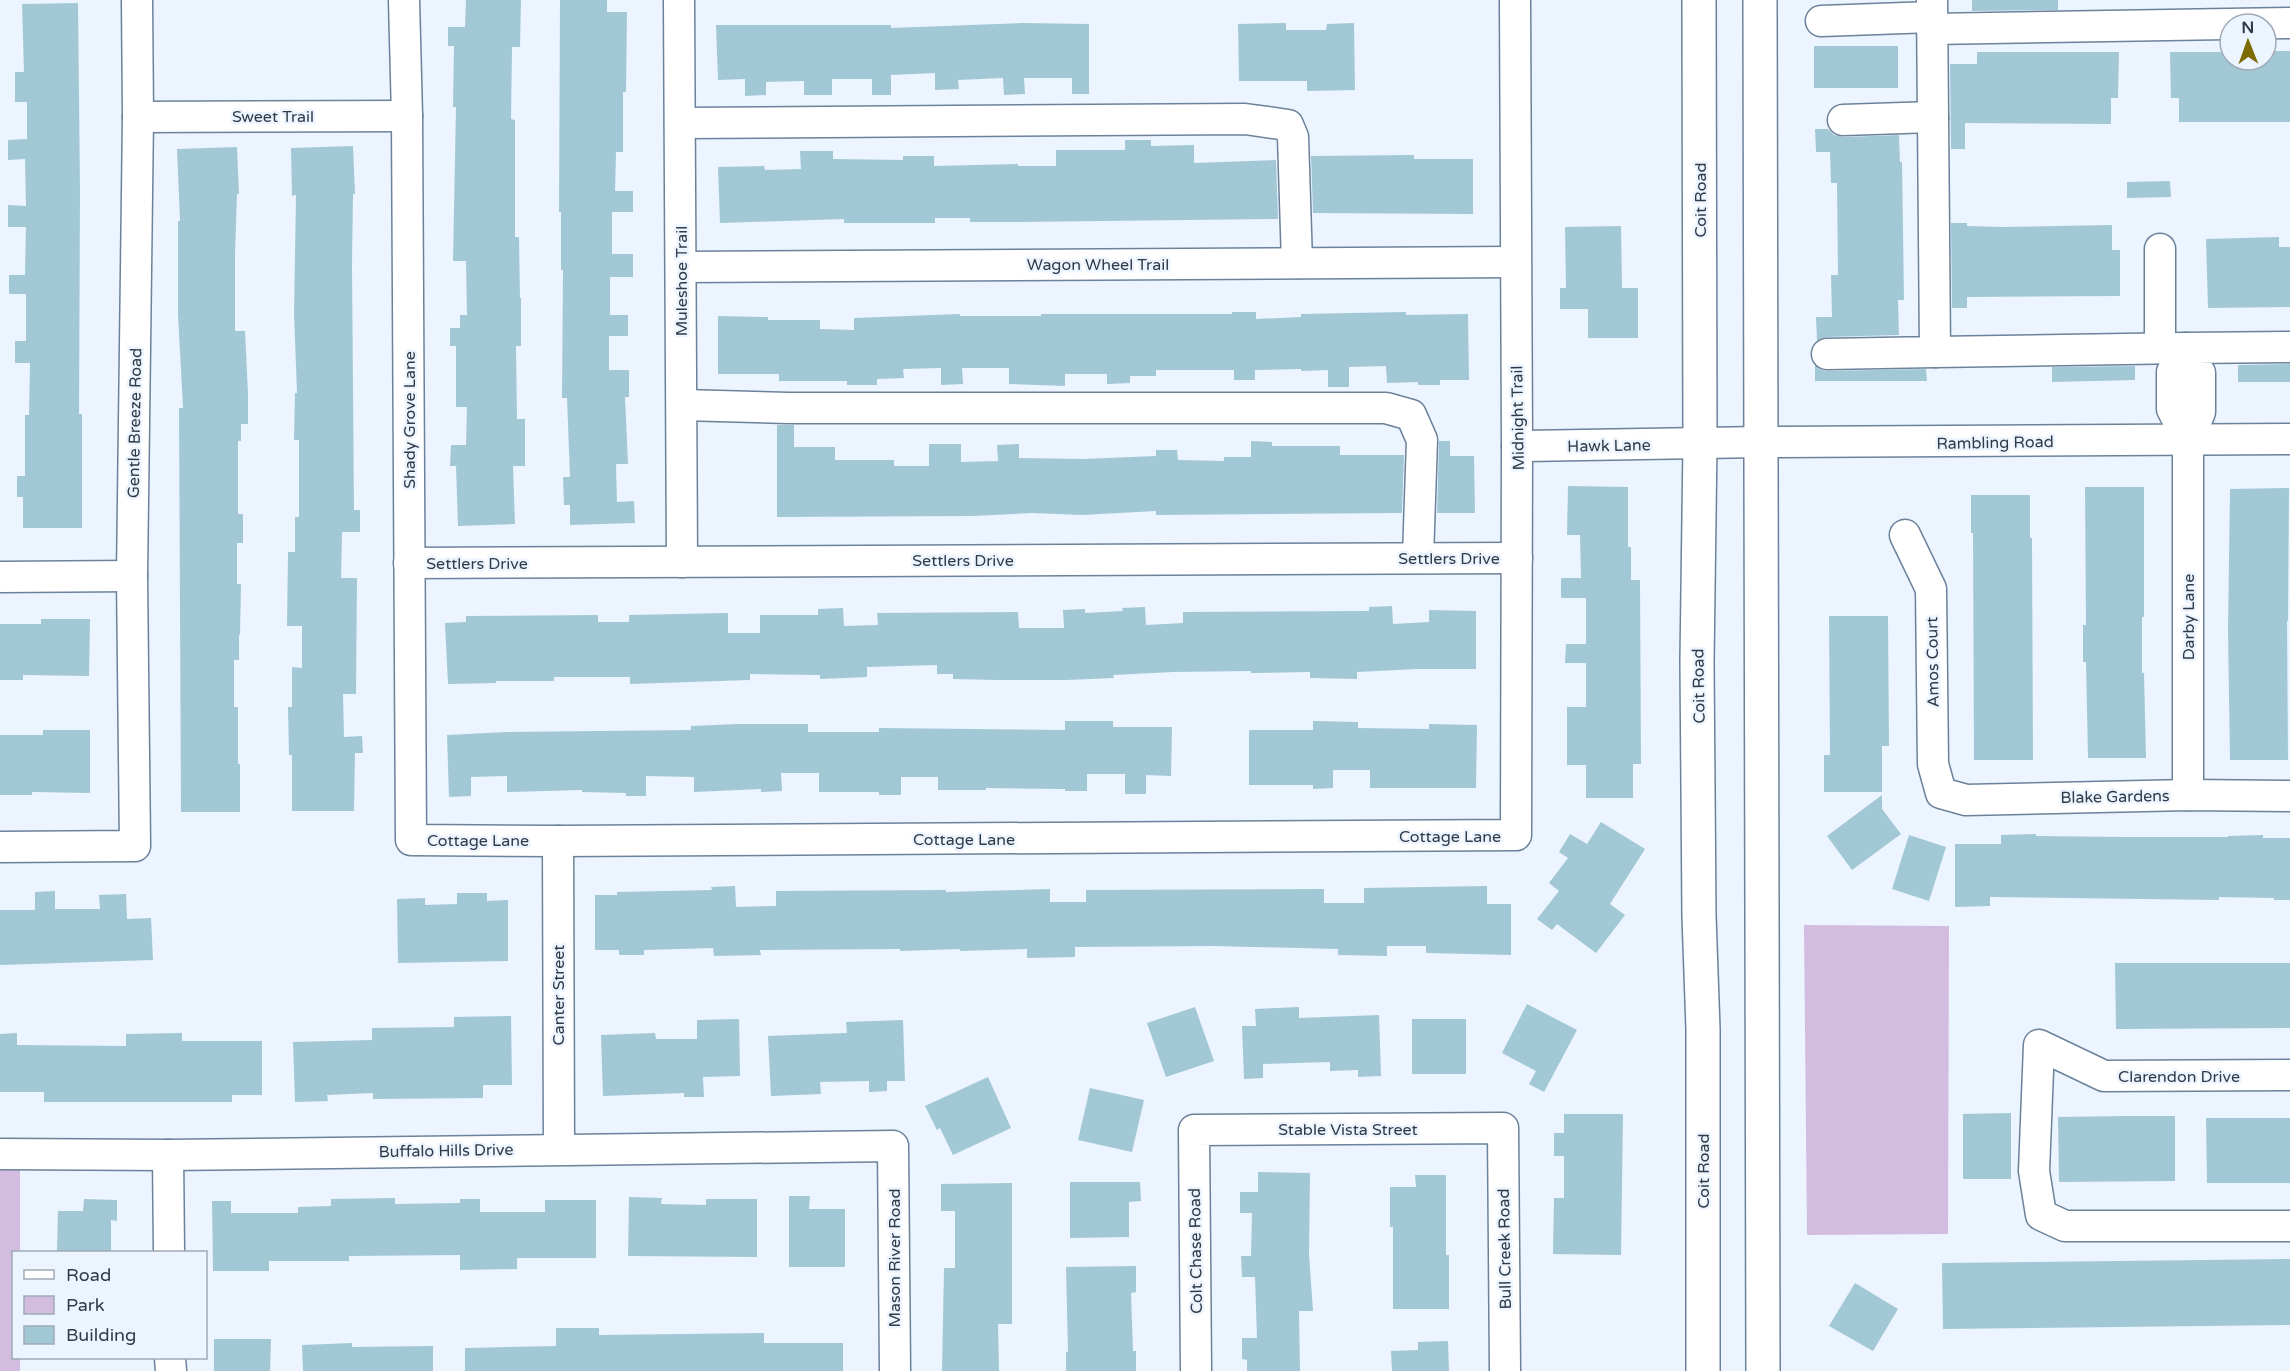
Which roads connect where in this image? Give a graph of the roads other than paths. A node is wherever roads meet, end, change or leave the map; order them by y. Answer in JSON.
{"nodes":[{"id":1,"x":137,"y":0,"type":"edge"},
{"id":2,"x":404,"y":0,"type":"edge"},
{"id":3,"x":680,"y":0,"type":"edge"},
{"id":4,"x":1515,"y":0,"type":"edge"},
{"id":5,"x":1699,"y":0,"type":"edge"},
{"id":6,"x":1760,"y":0,"type":"edge"},
{"id":7,"x":1932,"y":16,"type":"edge"},
{"id":8,"x":1821,"y":21,"type":"dead end"},
{"id":9,"x":2290,"y":22,"type":"edge"},
{"id":10,"x":407,"y":116,"type":"junction"},
{"id":11,"x":138,"y":117,"type":"junction"},
{"id":12,"x":1933,"y":117,"type":"junction"},
{"id":13,"x":1843,"y":120,"type":"dead end"},
{"id":14,"x":680,"y":123,"type":"junction"},
{"id":15,"x":2160,"y":249,"type":"dead end"},
{"id":16,"x":1515,"y":262,"type":"junction"},
{"id":17,"x":1297,"y":263,"type":"junction"},
{"id":18,"x":681,"y":267,"type":"junction"},
{"id":19,"x":2290,"y":347,"type":"edge"},
{"id":20,"x":1935,"y":352,"type":"junction"},
{"id":21,"x":2178,"y":352,"type":"junction"},
{"id":22,"x":1827,"y":354,"type":"dead end"},
{"id":23,"x":682,"y":405,"type":"junction"},
{"id":24,"x":2188,"y":440,"type":"junction"},
{"id":25,"x":2290,"y":440,"type":"edge"},
{"id":26,"x":1761,"y":442,"type":"junction"},
{"id":27,"x":1700,"y":444,"type":"junction"},
{"id":28,"x":1517,"y":447,"type":"junction"},
{"id":29,"x":1905,"y":535,"type":"dead end"},
{"id":30,"x":1418,"y":558,"type":"junction"},
{"id":31,"x":1517,"y":558,"type":"junction"},
{"id":32,"x":682,"y":562,"type":"junction"},
{"id":33,"x":410,"y":563,"type":"junction"},
{"id":34,"x":132,"y":576,"type":"junction"},
{"id":35,"x":0,"y":577,"type":"edge"},
{"id":36,"x":1941,"y":793,"type":"joint"},
{"id":37,"x":2188,"y":795,"type":"junction"},
{"id":38,"x":2290,"y":796,"type":"edge"},
{"id":39,"x":1516,"y":836,"type":"joint"},
{"id":40,"x":411,"y":840,"type":"joint"},
{"id":41,"x":558,"y":841,"type":"junction"},
{"id":42,"x":0,"y":847,"type":"edge"},
{"id":43,"x":2290,"y":1075,"type":"edge"},
{"id":44,"x":1503,"y":1128,"type":"joint"},
{"id":45,"x":1194,"y":1130,"type":"joint"},
{"id":46,"x":893,"y":1146,"type":"joint"},
{"id":47,"x":559,"y":1149,"type":"junction"},
{"id":48,"x":0,"y":1154,"type":"edge"},
{"id":49,"x":168,"y":1155,"type":"junction"},
{"id":50,"x":2290,"y":1227,"type":"edge"},
{"id":51,"x":169,"y":1251,"type":"edge"},
{"id":52,"x":895,"y":1371,"type":"edge"},
{"id":53,"x":1196,"y":1371,"type":"edge"},
{"id":54,"x":1505,"y":1371,"type":"edge"},
{"id":55,"x":1703,"y":1371,"type":"edge"},
{"id":56,"x":1763,"y":1371,"type":"edge"}],
"edges":[{"from":1,"to":11,"type":"street","name":"Gentle Breeze Road"},
{"from":2,"to":10,"type":"street","name":"Shady Grove Lane"},
{"from":3,"to":14,"type":"street","name":"Muleshoe Trail"},
{"from":4,"to":16,"type":"street","name":"Midnight Trail"},
{"from":5,"to":27,"type":"main road","name":"Coit Road"},
{"from":6,"to":26,"type":"main road"},
{"from":7,"to":8,"type":"street"},
{"from":7,"to":9,"type":"street"},
{"from":7,"to":12,"type":"street"},
{"from":10,"to":11,"type":"street","name":"Sweet Trail"},
{"from":10,"to":33,"type":"street","name":"Shady Grove Lane"},
{"from":11,"to":34,"type":"street","name":"Gentle Breeze Road"},
{"from":12,"to":13,"type":"street"},
{"from":12,"to":20,"type":"street"},
{"from":14,"to":17,"type":"street"},
{"from":14,"to":18,"type":"street","name":"Muleshoe Trail"},
{"from":15,"to":21,"type":"street"},
{"from":16,"to":17,"type":"street","name":"Wagon Wheel Trail"},
{"from":16,"to":28,"type":"street","name":"Midnight Trail"},
{"from":17,"to":18,"type":"street","name":"Wagon Wheel Trail"},
{"from":18,"to":23,"type":"street","name":"Muleshoe Trail"},
{"from":19,"to":21,"type":"street"},
{"from":20,"to":21,"type":"street"},
{"from":20,"to":22,"type":"street"},
{"from":21,"to":24,"type":"street"},
{"from":23,"to":30,"type":"street"},
{"from":23,"to":32,"type":"street","name":"Muleshoe Trail"},
{"from":24,"to":25,"type":"street","name":"Rambling Road"},
{"from":24,"to":26,"type":"street","name":"Rambling Road"},
{"from":24,"to":37,"type":"street","name":"Darby Lane"},
{"from":26,"to":27,"type":"street","name":"Rambling Road"},
{"from":26,"to":56,"type":"main road"},
{"from":27,"to":28,"type":"street","name":"Hawk Lane"},
{"from":27,"to":55,"type":"main road","name":"Coit Road"},
{"from":28,"to":31,"type":"street","name":"Midnight Trail"},
{"from":29,"to":36,"type":"street","name":"Amos Court"},
{"from":30,"to":31,"type":"street","name":"Settlers Drive"},
{"from":30,"to":32,"type":"street","name":"Settlers Drive"},
{"from":31,"to":39,"type":"street","name":"Midnight Trail"},
{"from":32,"to":33,"type":"street","name":"Settlers Drive"},
{"from":33,"to":40,"type":"street","name":"Shady Grove Lane"},
{"from":34,"to":35,"type":"street"},
{"from":34,"to":42,"type":"street","name":"Gentle Breeze Road"},
{"from":36,"to":37,"type":"street","name":"Blake Gardens"},
{"from":37,"to":38,"type":"street","name":"Blake Gardens"},
{"from":39,"to":41,"type":"street","name":"Cottage Lane"},
{"from":40,"to":41,"type":"street","name":"Cottage Lane"},
{"from":41,"to":47,"type":"street","name":"Canter Street"},
{"from":43,"to":50,"type":"street","name":"Clarendon Drive"},
{"from":44,"to":45,"type":"street","name":"Stable Vista Street"},
{"from":44,"to":54,"type":"street","name":"Bull Creek Road"},
{"from":45,"to":53,"type":"street","name":"Colt Chase Road"},
{"from":46,"to":47,"type":"street","name":"Buffalo Hills Drive"},
{"from":46,"to":52,"type":"street","name":"Mason River Road"},
{"from":47,"to":49,"type":"street","name":"Buffalo Hills Drive"},
{"from":48,"to":49,"type":"street","name":"Buffalo Hills Drive"},
{"from":49,"to":51,"type":"street"}]}
